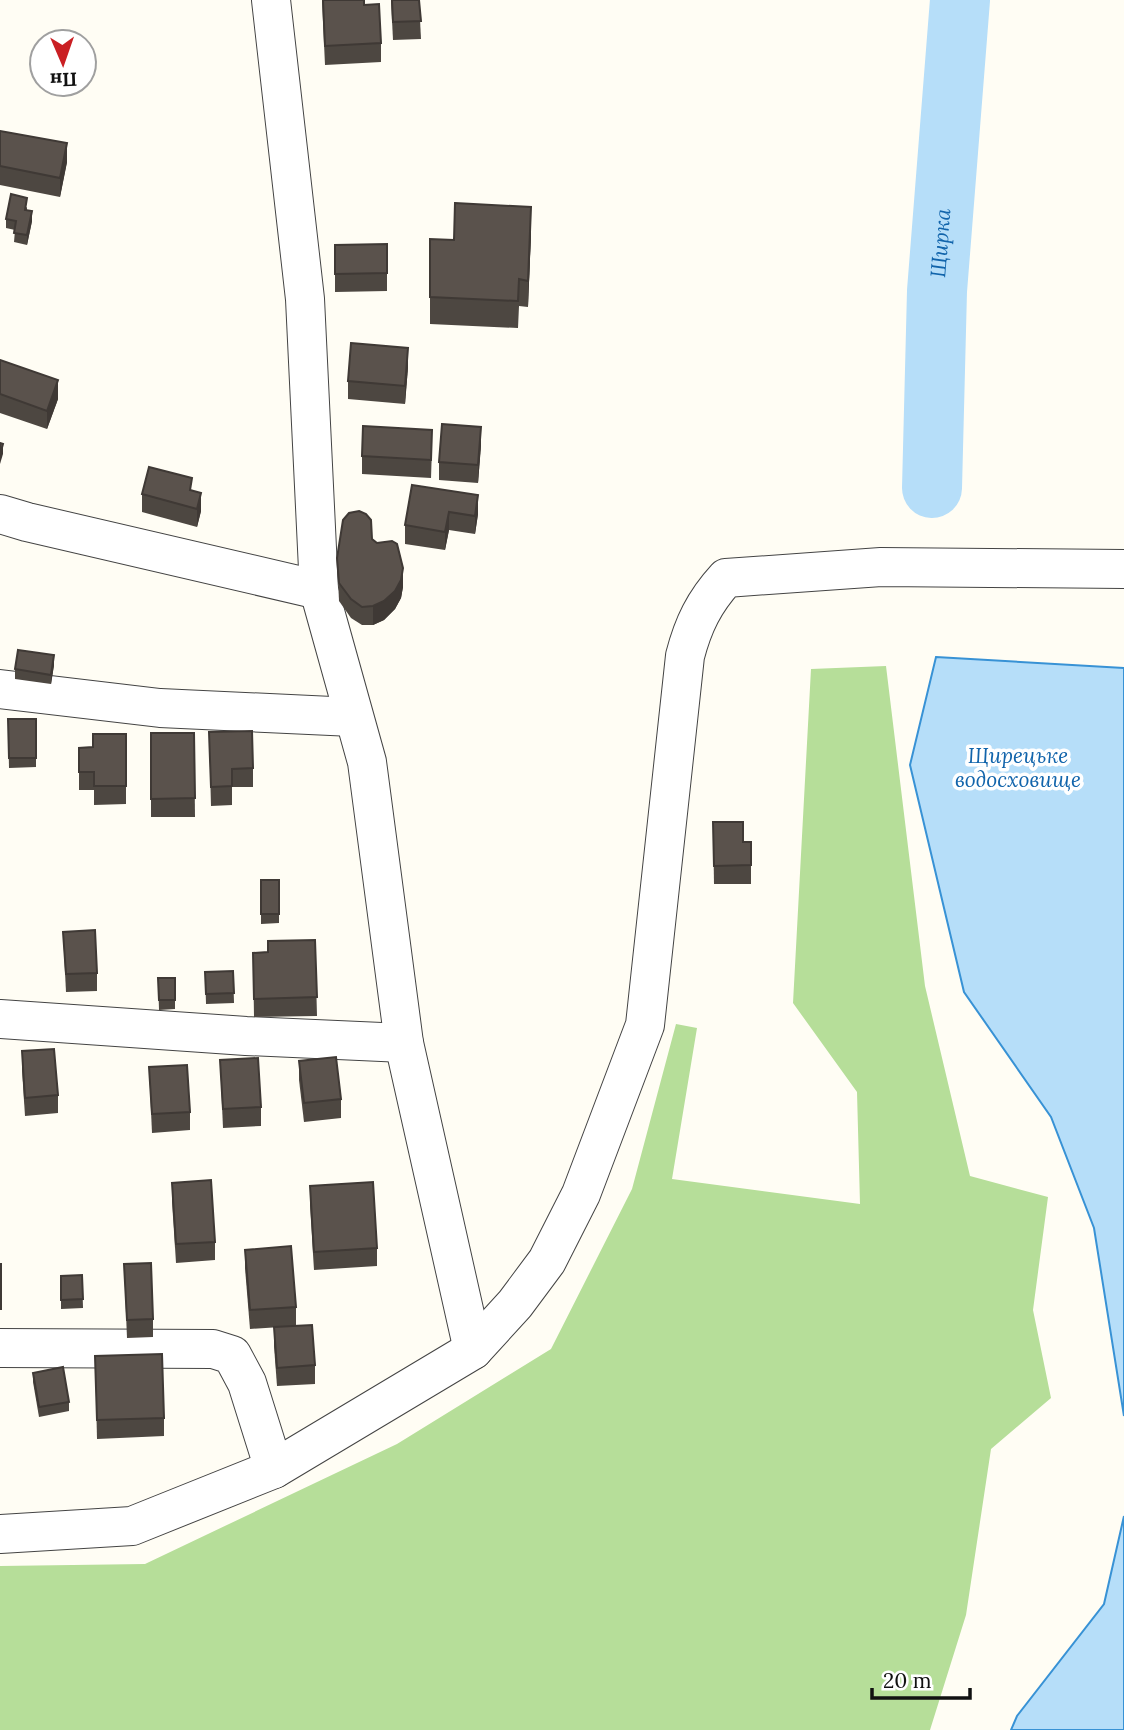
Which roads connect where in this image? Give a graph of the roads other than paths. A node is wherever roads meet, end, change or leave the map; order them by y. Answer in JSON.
{"nodes":[{"id":1,"x":271,"y":0,"type":"edge"},
{"id":2,"x":0,"y":514,"type":"edge"},
{"id":3,"x":1124,"y":569,"type":"edge"},
{"id":4,"x":319,"y":590,"type":"junction"},
{"id":5,"x":0,"y":689,"type":"edge"},
{"id":6,"x":353,"y":717,"type":"junction"},
{"id":7,"x":0,"y":1019,"type":"edge"},
{"id":8,"x":404,"y":1042,"type":"junction"},
{"id":9,"x":0,"y":1348,"type":"edge"},
{"id":10,"x":473,"y":1350,"type":"junction"},
{"id":11,"x":274,"y":1469,"type":"junction"},
{"id":12,"x":0,"y":1534,"type":"edge"}],
"edges":[{"from":1,"to":4,"type":"street"},
{"from":2,"to":4,"type":"street"},
{"from":3,"to":10,"type":"street"},
{"from":4,"to":6,"type":"street"},
{"from":5,"to":6,"type":"street"},
{"from":6,"to":8,"type":"street"},
{"from":7,"to":8,"type":"street"},
{"from":8,"to":10,"type":"street"},
{"from":9,"to":11,"type":"street"},
{"from":10,"to":11,"type":"street"},
{"from":11,"to":12,"type":"street"}]}
